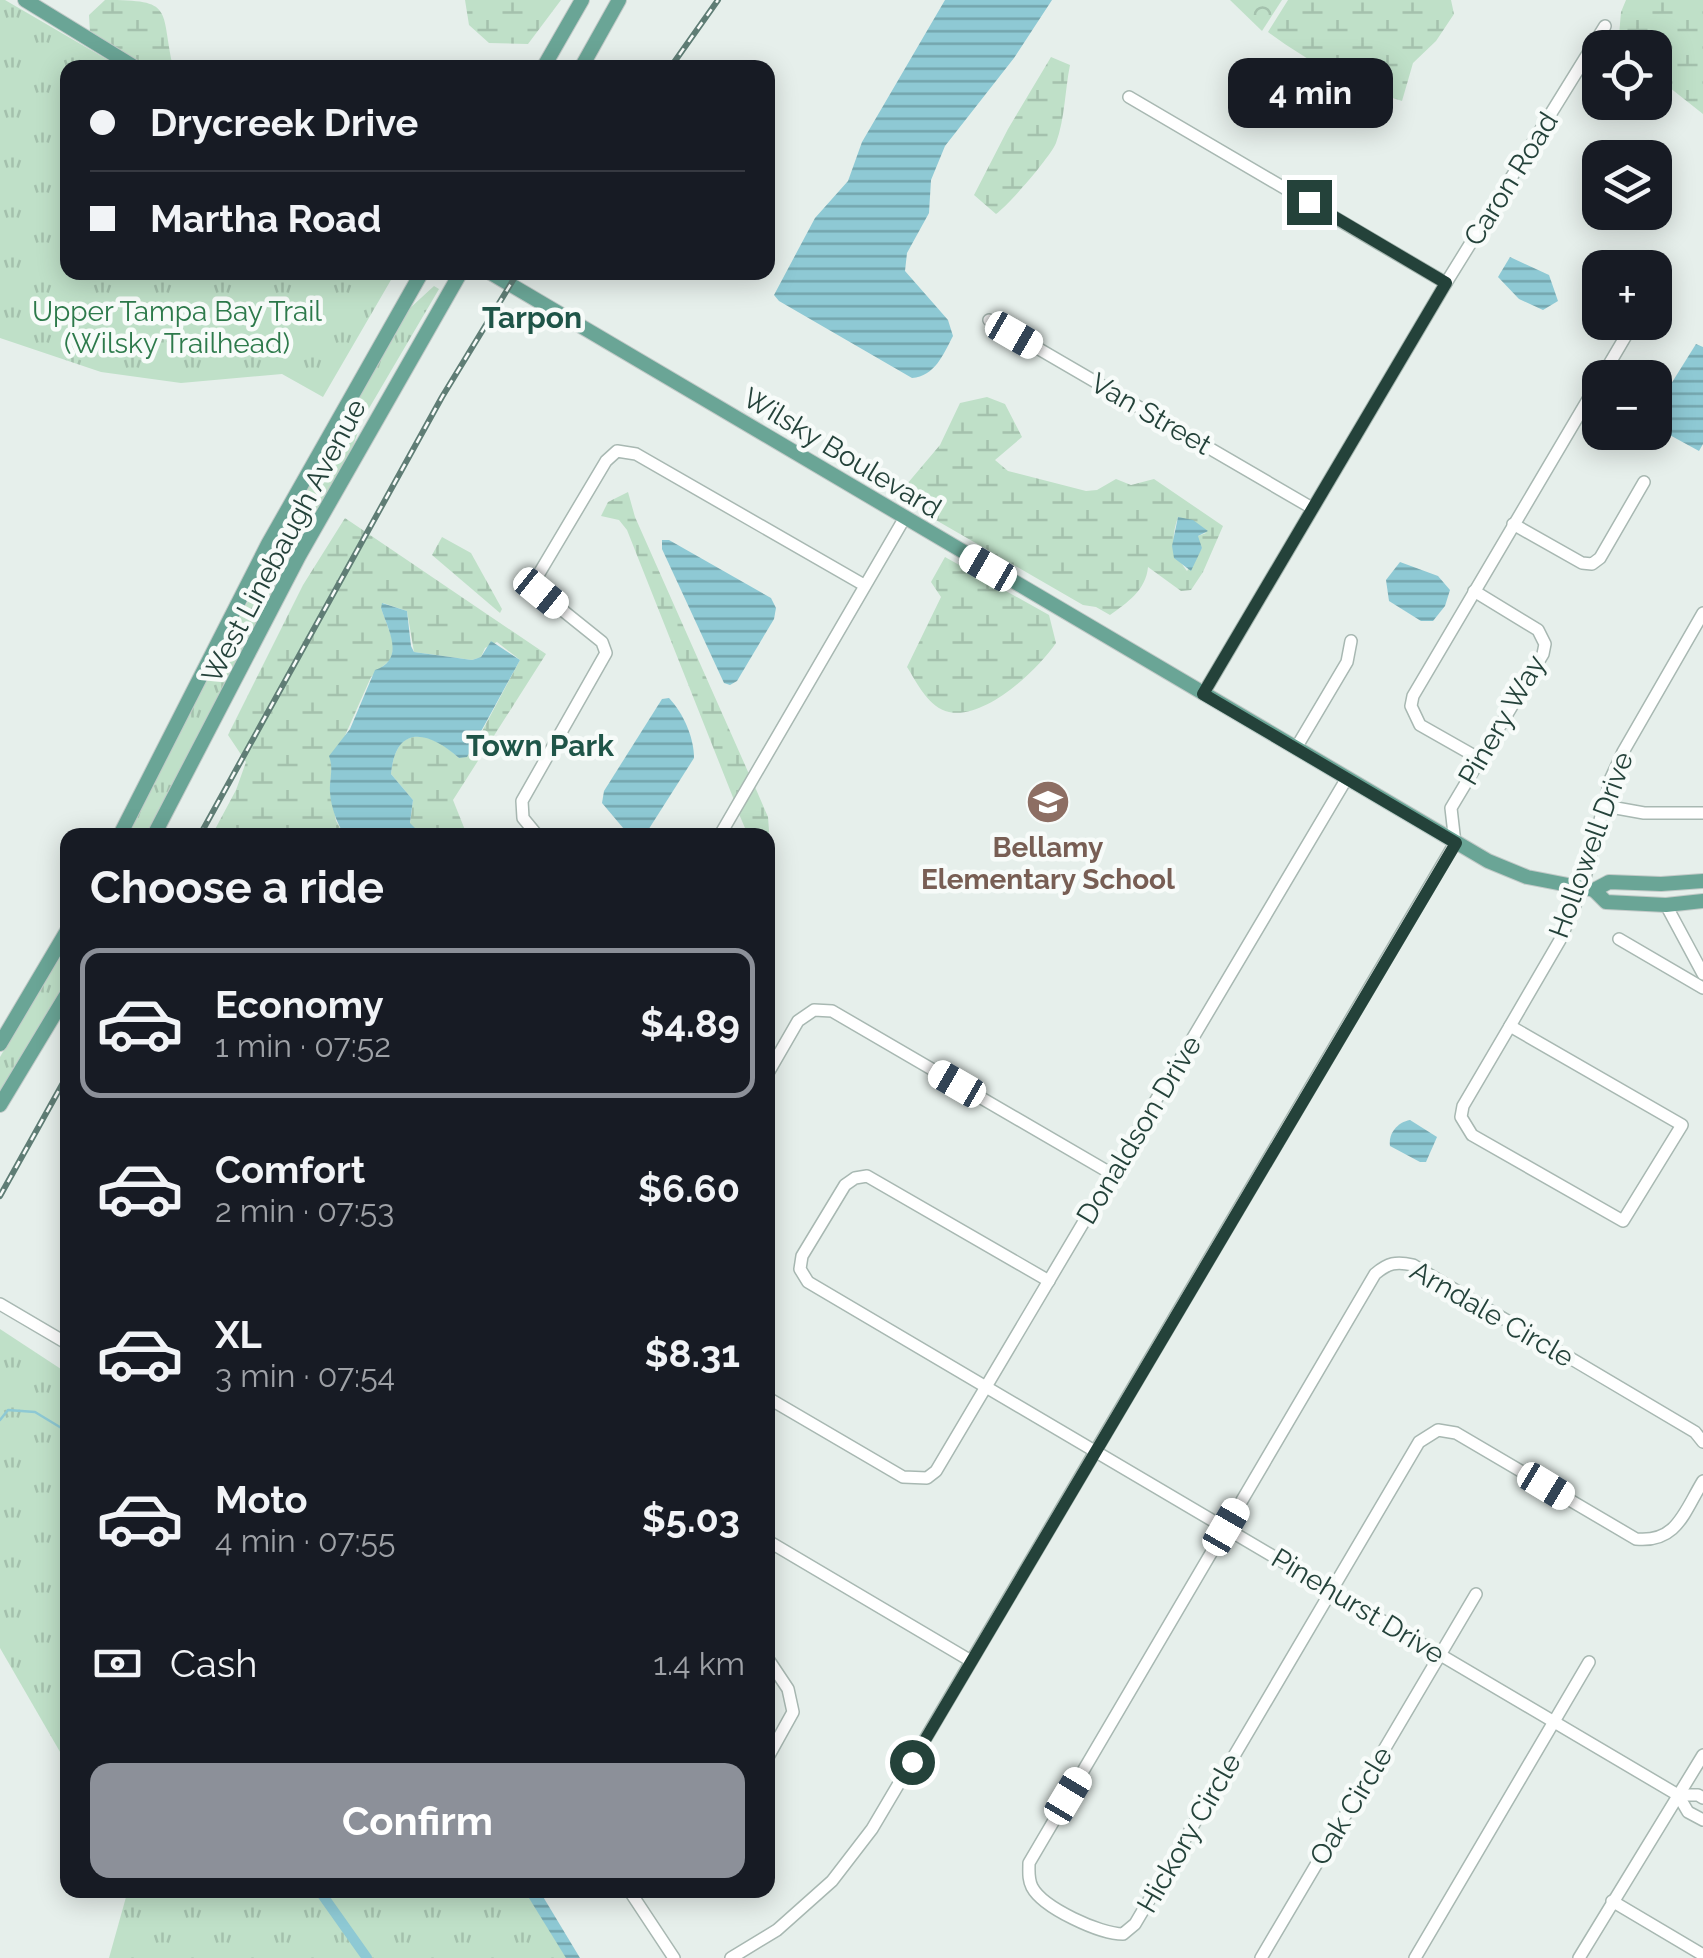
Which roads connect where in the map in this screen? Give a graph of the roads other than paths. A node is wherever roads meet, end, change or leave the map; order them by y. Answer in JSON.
{"nodes":[{"id":1,"x":26,"y":0,"type":"edge"},
{"id":2,"x":582,"y":0,"type":"edge"},
{"id":3,"x":619,"y":0,"type":"edge"},
{"id":4,"x":1605,"y":26,"type":"dead end"},
{"id":5,"x":123,"y":60,"type":"edge"},
{"id":6,"x":548,"y":60,"type":"edge"},
{"id":7,"x":585,"y":60,"type":"edge"},
{"id":8,"x":1129,"y":97,"type":"dead end"},
{"id":9,"x":417,"y":280,"type":"edge"},
{"id":10,"x":456,"y":280,"type":"edge"},
{"id":11,"x":502,"y":280,"type":"edge"},
{"id":12,"x":1446,"y":283,"type":"junction"},
{"id":13,"x":989,"y":320,"type":"dead end"},
{"id":14,"x":1582,"y":410,"type":"edge"},
{"id":15,"x":1644,"y":482,"type":"dead end"},
{"id":16,"x":1312,"y":508,"type":"junction"},
{"id":17,"x":904,"y":519,"type":"junction"},
{"id":18,"x":1514,"y":524,"type":"junction"},
{"id":19,"x":864,"y":585,"type":"junction"},
{"id":20,"x":1474,"y":592,"type":"junction"},
{"id":21,"x":1703,"y":613,"type":"edge"},
{"id":22,"x":1351,"y":641,"type":"dead end"},
{"id":23,"x":1203,"y":694,"type":"junction"},
{"id":24,"x":1296,"y":748,"type":"junction"},
{"id":25,"x":1480,"y":759,"type":"junction"},
{"id":26,"x":1347,"y":778,"type":"junction"},
{"id":27,"x":1605,"y":806,"type":"junction"},
{"id":28,"x":1703,"y":813,"type":"edge"},
{"id":29,"x":124,"y":828,"type":"edge"},
{"id":30,"x":158,"y":828,"type":"edge"},
{"id":31,"x":531,"y":828,"type":"edge"},
{"id":32,"x":724,"y":828,"type":"edge"},
{"id":33,"x":1456,"y":843,"type":"junction"},
{"id":34,"x":1703,"y":880,"type":"edge"},
{"id":35,"x":1588,"y":890,"type":"junction"},
{"id":36,"x":1703,"y":901,"type":"edge"},
{"id":37,"x":1666,"y":906,"type":"junction"},
{"id":38,"x":1619,"y":938,"type":"dead end"},
{"id":39,"x":60,"y":943,"type":"edge"},
{"id":40,"x":1703,"y":974,"type":"edge"},
{"id":41,"x":1703,"y":988,"type":"edge"},
{"id":42,"x":60,"y":1005,"type":"edge"},
{"id":43,"x":1510,"y":1026,"type":"junction"},
{"id":44,"x":0,"y":1044,"type":"edge"},
{"id":45,"x":775,"y":1061,"type":"edge"},
{"id":46,"x":0,"y":1105,"type":"edge"},
{"id":47,"x":1112,"y":1174,"type":"junction"},
{"id":48,"x":1049,"y":1281,"type":"junction"},
{"id":49,"x":0,"y":1304,"type":"edge"},
{"id":50,"x":60,"y":1339,"type":"edge"},
{"id":51,"x":987,"y":1386,"type":"junction"},
{"id":52,"x":775,"y":1402,"type":"edge"},
{"id":53,"x":1703,"y":1442,"type":"edge"},
{"id":54,"x":1096,"y":1450,"type":"junction"},
{"id":55,"x":1703,"y":1481,"type":"edge"},
{"id":56,"x":1226,"y":1527,"type":"junction"},
{"id":57,"x":775,"y":1548,"type":"edge"},
{"id":58,"x":1332,"y":1590,"type":"junction"},
{"id":59,"x":1476,"y":1594,"type":"dead end"},
{"id":60,"x":1440,"y":1655,"type":"junction"},
{"id":61,"x":971,"y":1661,"type":"junction"},
{"id":62,"x":1589,"y":1662,"type":"dead end"},
{"id":63,"x":775,"y":1670,"type":"edge"},
{"id":64,"x":1554,"y":1722,"type":"junction"},
{"id":65,"x":775,"y":1744,"type":"edge"},
{"id":66,"x":1703,"y":1755,"type":"edge"},
{"id":67,"x":1678,"y":1794,"type":"junction"},
{"id":68,"x":1703,"y":1798,"type":"edge"},
{"id":69,"x":1703,"y":1820,"type":"edge"},
{"id":70,"x":634,"y":1898,"type":"edge"},
{"id":71,"x":1612,"y":1901,"type":"junction"},
{"id":72,"x":1703,"y":1954,"type":"edge"},
{"id":73,"x":674,"y":1958,"type":"edge"},
{"id":74,"x":731,"y":1958,"type":"edge"},
{"id":75,"x":1261,"y":1958,"type":"edge"},
{"id":76,"x":1415,"y":1958,"type":"edge"},
{"id":77,"x":1579,"y":1958,"type":"edge"}],
"edges":[{"from":1,"to":5,"type":"main road"},
{"from":2,"to":6,"type":"main road"},
{"from":3,"to":7,"type":"main road"},
{"from":4,"to":12,"type":"street","name":"Caron Road"},
{"from":8,"to":12,"type":"street"},
{"from":9,"to":29,"type":"main road","name":"West Linebaugh Avenue"},
{"from":10,"to":30,"type":"main road","name":"West Linebaugh Avenue"},
{"from":11,"to":17,"type":"main road","name":"Wilsky Boulevard"},
{"from":12,"to":16,"type":"street","name":"Caron Road"},
{"from":13,"to":16,"type":"street","name":"Van Street"},
{"from":14,"to":18,"type":"street"},
{"from":15,"to":18,"type":"street"},
{"from":16,"to":23,"type":"street","name":"Caron Road"},
{"from":17,"to":19,"type":"street"},
{"from":17,"to":23,"type":"main road","name":"Wilsky Boulevard"},
{"from":18,"to":20,"type":"street"},
{"from":19,"to":31,"type":"street"},
{"from":19,"to":32,"type":"street"},
{"from":20,"to":25,"type":"street"},
{"from":20,"to":25,"type":"street","name":"Pinery Way"},
{"from":21,"to":27,"type":"street","name":"Hollowell Drive"},
{"from":22,"to":24,"type":"street"},
{"from":23,"to":24,"type":"main road","name":"Wilsky Boulevard"},
{"from":24,"to":26,"type":"main road","name":"Wilsky Boulevard"},
{"from":25,"to":33,"type":"street","name":"Pinery Way"},
{"from":26,"to":33,"type":"main road","name":"Wilsky Boulevard"},
{"from":26,"to":47,"type":"street","name":"Donaldson Drive"},
{"from":27,"to":28,"type":"street"},
{"from":27,"to":35,"type":"street","name":"Hollowell Drive"},
{"from":33,"to":35,"type":"main road","name":"Wilsky Boulevard"},
{"from":33,"to":54,"type":"street"},
{"from":34,"to":35,"type":"main road"},
{"from":35,"to":37,"type":"main road","name":"Wilsky Boulevard"},
{"from":35,"to":43,"type":"street","name":"Hollowell Drive"},
{"from":36,"to":37,"type":"main road","name":"Wilsky Boulevard"},
{"from":37,"to":40,"type":"street"},
{"from":38,"to":41,"type":"street"},
{"from":39,"to":44,"type":"main road"},
{"from":42,"to":46,"type":"main road"},
{"from":43,"to":43,"type":"street","name":"Hollowell Drive"},
{"from":45,"to":47,"type":"street"},
{"from":47,"to":48,"type":"street","name":"Donaldson Drive"},
{"from":48,"to":51,"type":"street","name":"Donaldson Drive"},
{"from":48,"to":51,"type":"street","name":"Pinehurst Drive"},
{"from":49,"to":50,"type":"street"},
{"from":51,"to":52,"type":"street","name":"Donaldson Drive"},
{"from":51,"to":54,"type":"street","name":"Pinehurst Drive"},
{"from":53,"to":56,"type":"street","name":"Arndale Circle"},
{"from":54,"to":56,"type":"street","name":"Pinehurst Drive"},
{"from":54,"to":61,"type":"street"},
{"from":55,"to":58,"type":"street"},
{"from":56,"to":58,"type":"street","name":"Pinehurst Drive"},
{"from":56,"to":58,"type":"street","name":"Hickory Circle"},
{"from":57,"to":61,"type":"street"},
{"from":58,"to":60,"type":"street","name":"Pinehurst Drive"},
{"from":59,"to":60,"type":"street","name":"Oak Circle"},
{"from":60,"to":64,"type":"street","name":"Pinehurst Drive"},
{"from":60,"to":75,"type":"street","name":"Oak Circle"},
{"from":61,"to":74,"type":"street"},
{"from":62,"to":64,"type":"street"},
{"from":63,"to":65,"type":"street"},
{"from":64,"to":67,"type":"street","name":"Pinehurst Drive"},
{"from":64,"to":76,"type":"street"},
{"from":66,"to":67,"type":"street"},
{"from":67,"to":68,"type":"street","name":"Pinehurst Drive"},
{"from":67,"to":69,"type":"street","name":"Pinehurst Drive"},
{"from":67,"to":71,"type":"street"},
{"from":70,"to":73,"type":"street"},
{"from":71,"to":72,"type":"street"},
{"from":71,"to":77,"type":"street"}]}
